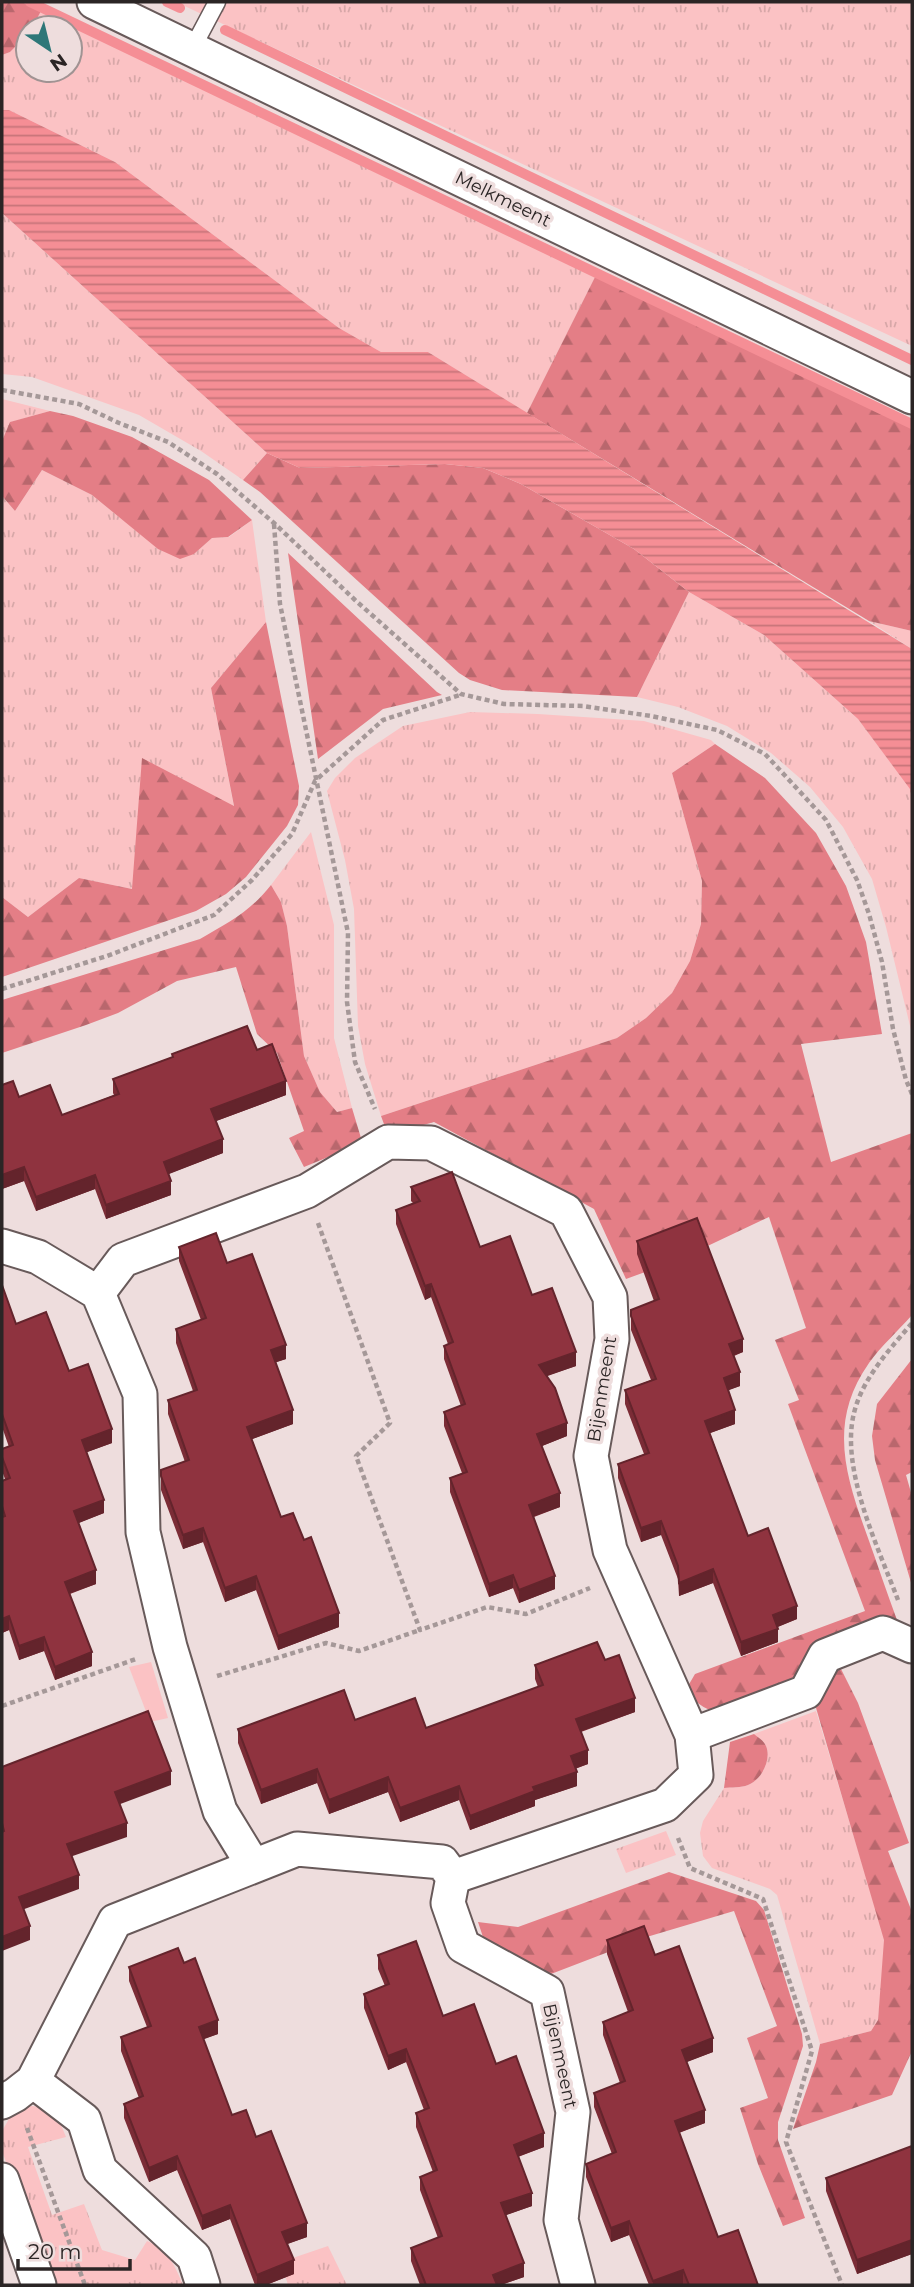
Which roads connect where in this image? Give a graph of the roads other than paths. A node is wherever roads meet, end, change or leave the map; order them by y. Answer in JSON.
{"nodes":[{"id":1,"x":94,"y":2,"type":"edge"},
{"id":2,"x":216,"y":2,"type":"edge"},
{"id":3,"x":192,"y":49,"type":"junction"},
{"id":4,"x":912,"y":397,"type":"edge"},
{"id":5,"x":2,"y":1246,"type":"edge"},
{"id":6,"x":98,"y":1293,"type":"junction"},
{"id":7,"x":912,"y":1646,"type":"edge"},
{"id":8,"x":692,"y":1735,"type":"junction"},
{"id":9,"x":253,"y":1866,"type":"junction"},
{"id":10,"x":453,"y":1877,"type":"junction"},
{"id":11,"x":17,"y":2093,"type":"edge"},
{"id":12,"x":2,"y":2179,"type":"edge"},
{"id":13,"x":39,"y":2285,"type":"edge"},
{"id":14,"x":203,"y":2285,"type":"edge"},
{"id":15,"x":578,"y":2285,"type":"edge"}],
"edges":[{"from":1,"to":3,"type":"street","name":"Melkmeent"},
{"from":2,"to":3,"type":"lane"},
{"from":3,"to":4,"type":"street","name":"Melkmeent"},
{"from":5,"to":6,"type":"street"},
{"from":6,"to":8,"type":"street","name":"Bijenmeent"},
{"from":6,"to":9,"type":"street"},
{"from":7,"to":8,"type":"street"},
{"from":8,"to":10,"type":"street","name":"Bijenmeent"},
{"from":9,"to":10,"type":"street"},
{"from":9,"to":11,"type":"street"},
{"from":10,"to":15,"type":"street","name":"Bijenmeent"},
{"from":11,"to":14,"type":"street"},
{"from":12,"to":13,"type":"street"}]}
